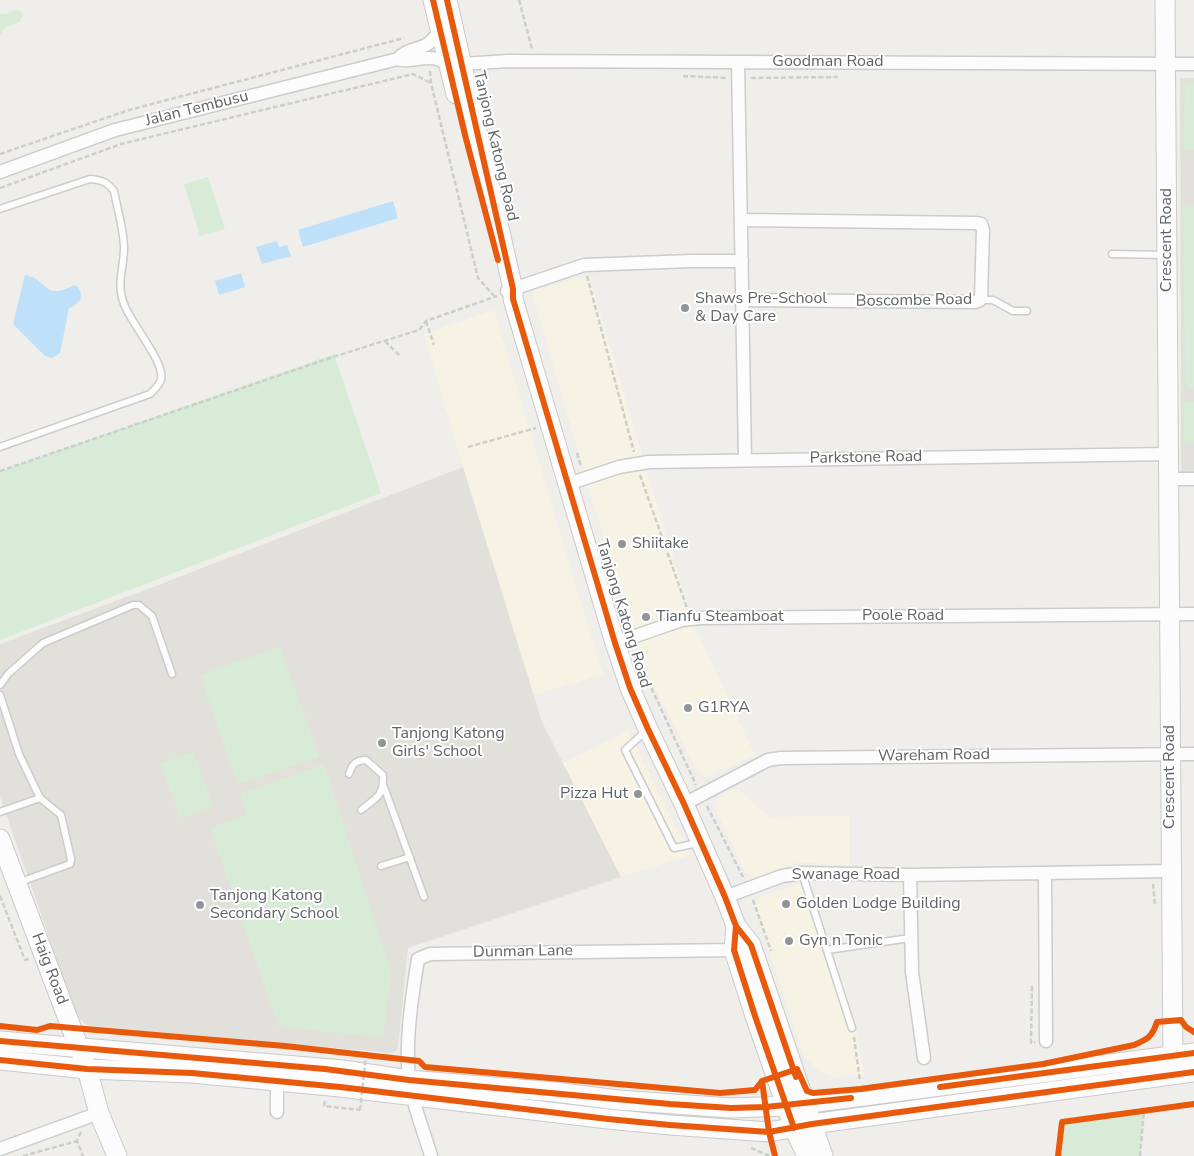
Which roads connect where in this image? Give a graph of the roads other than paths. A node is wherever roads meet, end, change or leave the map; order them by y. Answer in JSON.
{"nodes":[{"id":1,"x":433,"y":0,"type":"edge"},
{"id":2,"x":447,"y":0,"type":"edge"},
{"id":3,"x":1165,"y":0,"type":"edge"},
{"id":4,"x":440,"y":30,"type":"junction"},
{"id":5,"x":398,"y":59,"type":"junction"},
{"id":6,"x":738,"y":62,"type":"junction"},
{"id":7,"x":456,"y":64,"type":"junction"},
{"id":8,"x":1166,"y":64,"type":"junction"},
{"id":9,"x":1194,"y":64,"type":"edge"},
{"id":10,"x":0,"y":172,"type":"edge"},
{"id":11,"x":0,"y":209,"type":"edge"},
{"id":12,"x":742,"y":220,"type":"junction"},
{"id":13,"x":1112,"y":254,"type":"dead end"},
{"id":14,"x":1167,"y":255,"type":"junction"},
{"id":15,"x":742,"y":261,"type":"junction"},
{"id":16,"x":511,"y":293,"type":"junction"},
{"id":17,"x":742,"y":300,"type":"junction"},
{"id":18,"x":980,"y":300,"type":"junction"},
{"id":19,"x":1027,"y":311,"type":"dead end"},
{"id":20,"x":0,"y":447,"type":"edge"},
{"id":21,"x":1168,"y":454,"type":"junction"},
{"id":22,"x":745,"y":460,"type":"junction"},
{"id":23,"x":1168,"y":479,"type":"junction"},
{"id":24,"x":1194,"y":479,"type":"edge"},
{"id":25,"x":568,"y":484,"type":"junction"},
{"id":26,"x":1169,"y":614,"type":"junction"},
{"id":27,"x":1194,"y":614,"type":"edge"},
{"id":28,"x":622,"y":641,"type":"junction"},
{"id":29,"x":172,"y":674,"type":"dead end"},
{"id":30,"x":0,"y":685,"type":"edge"},
{"id":31,"x":0,"y":694,"type":"edge"},
{"id":32,"x":648,"y":729,"type":"junction"},
{"id":33,"x":1170,"y":754,"type":"junction"},
{"id":34,"x":1194,"y":754,"type":"edge"},
{"id":35,"x":348,"y":774,"type":"dead end"},
{"id":36,"x":384,"y":787,"type":"junction"},
{"id":37,"x":40,"y":798,"type":"junction"},
{"id":38,"x":684,"y":804,"type":"junction"},
{"id":39,"x":361,"y":810,"type":"dead end"},
{"id":40,"x":0,"y":812,"type":"edge"},
{"id":41,"x":0,"y":839,"type":"edge"},
{"id":42,"x":701,"y":842,"type":"junction"},
{"id":43,"x":410,"y":857,"type":"junction"},
{"id":44,"x":381,"y":866,"type":"dead end"},
{"id":45,"x":1171,"y":872,"type":"junction"},
{"id":46,"x":802,"y":873,"type":"junction"},
{"id":47,"x":1044,"y":873,"type":"junction"},
{"id":48,"x":9,"y":875,"type":"edge"},
{"id":49,"x":910,"y":875,"type":"junction"},
{"id":50,"x":424,"y":897,"type":"dead end"},
{"id":51,"x":725,"y":897,"type":"junction"},
{"id":52,"x":910,"y":938,"type":"junction"},
{"id":53,"x":742,"y":948,"type":"junction"},
{"id":54,"x":827,"y":950,"type":"junction"},
{"id":55,"x":852,"y":1028,"type":"road end"},
{"id":56,"x":0,"y":1040,"type":"edge"},
{"id":57,"x":1046,"y":1041,"type":"dead end"},
{"id":58,"x":79,"y":1047,"type":"junction"},
{"id":59,"x":1194,"y":1053,"type":"edge"},
{"id":60,"x":1172,"y":1056,"type":"junction"},
{"id":61,"x":924,"y":1058,"type":"dead end"},
{"id":62,"x":0,"y":1060,"type":"edge"},
{"id":63,"x":87,"y":1069,"type":"junction"},
{"id":64,"x":1194,"y":1072,"type":"edge"},
{"id":65,"x":1173,"y":1075,"type":"junction"},
{"id":66,"x":277,"y":1081,"type":"junction"},
{"id":67,"x":411,"y":1088,"type":"junction"},
{"id":68,"x":796,"y":1105,"type":"junction"},
{"id":69,"x":277,"y":1112,"type":"dead end"},
{"id":70,"x":94,"y":1115,"type":"junction"},
{"id":71,"x":803,"y":1126,"type":"junction"},
{"id":72,"x":0,"y":1149,"type":"edge"},
{"id":73,"x":117,"y":1156,"type":"edge"},
{"id":74,"x":431,"y":1156,"type":"edge"},
{"id":75,"x":807,"y":1156,"type":"edge"},
{"id":76,"x":823,"y":1156,"type":"edge"}],
"edges":[{"from":1,"to":4,"type":"street","name":"Tanjong Katong Road"},
{"from":2,"to":7,"type":"street","name":"Tanjong Katong Road"},
{"from":3,"to":8,"type":"street","name":"Crescent Road"},
{"from":4,"to":5,"type":"street"},
{"from":4,"to":7,"type":"street","name":"Tanjong Katong Road"},
{"from":5,"to":7,"type":"street","name":"Goodman Road"},
{"from":5,"to":10,"type":"street","name":"Jalan Tembusu"},
{"from":6,"to":7,"type":"street","name":"Goodman Road"},
{"from":6,"to":8,"type":"street","name":"Goodman Road"},
{"from":6,"to":12,"type":"street"},
{"from":7,"to":16,"type":"street","name":"Tanjong Katong Road"},
{"from":8,"to":9,"type":"street","name":"Goodman Road"},
{"from":8,"to":14,"type":"street","name":"Crescent Road"},
{"from":11,"to":20,"type":"lane"},
{"from":12,"to":15,"type":"street"},
{"from":12,"to":18,"type":"street","name":"Boscombe Road"},
{"from":13,"to":14,"type":"lane"},
{"from":14,"to":21,"type":"street","name":"Crescent Road"},
{"from":15,"to":16,"type":"street"},
{"from":15,"to":17,"type":"street"},
{"from":16,"to":25,"type":"street","name":"Tanjong Katong Road"},
{"from":17,"to":18,"type":"street","name":"Boscombe Road"},
{"from":17,"to":22,"type":"street"},
{"from":18,"to":19,"type":"lane"},
{"from":21,"to":22,"type":"street","name":"Parkstone Road"},
{"from":21,"to":23,"type":"street","name":"Crescent Road"},
{"from":22,"to":25,"type":"street","name":"Parkstone Road"},
{"from":23,"to":24,"type":"street"},
{"from":23,"to":26,"type":"street","name":"Crescent Road"},
{"from":25,"to":28,"type":"street","name":"Tanjong Katong Road"},
{"from":26,"to":27,"type":"street","name":"Poole Road"},
{"from":26,"to":28,"type":"street","name":"Poole Road"},
{"from":26,"to":33,"type":"street","name":"Crescent Road"},
{"from":28,"to":32,"type":"street","name":"Tanjong Katong Road"},
{"from":29,"to":30,"type":"lane"},
{"from":31,"to":37,"type":"lane"},
{"from":32,"to":38,"type":"street","name":"Tanjong Katong Road"},
{"from":32,"to":42,"type":"lane"},
{"from":33,"to":34,"type":"street","name":"Wareham Road"},
{"from":33,"to":38,"type":"street","name":"Wareham Road"},
{"from":33,"to":45,"type":"street","name":"Crescent Road"},
{"from":35,"to":36,"type":"lane"},
{"from":36,"to":39,"type":"lane"},
{"from":36,"to":43,"type":"lane"},
{"from":37,"to":40,"type":"lane"},
{"from":37,"to":48,"type":"lane"},
{"from":38,"to":42,"type":"street","name":"Tanjong Katong Road"},
{"from":41,"to":48,"type":"street","name":"Haig Road"},
{"from":42,"to":51,"type":"street","name":"Tanjong Katong Road"},
{"from":43,"to":44,"type":"lane"},
{"from":43,"to":50,"type":"lane"},
{"from":45,"to":47,"type":"street","name":"Swanage Road"},
{"from":45,"to":60,"type":"street","name":"Crescent Road"},
{"from":46,"to":49,"type":"street","name":"Swanage Road"},
{"from":46,"to":51,"type":"street","name":"Swanage Road"},
{"from":46,"to":54,"type":"lane"},
{"from":47,"to":49,"type":"street","name":"Swanage Road"},
{"from":47,"to":57,"type":"street"},
{"from":48,"to":58,"type":"street","name":"Haig Road"},
{"from":49,"to":52,"type":"street","name":"Swanage Road"},
{"from":51,"to":53,"type":"street","name":"Tanjong Katong Road"},
{"from":52,"to":54,"type":"lane"},
{"from":52,"to":61,"type":"street","name":"Swanage Road"},
{"from":53,"to":67,"type":"street","name":"Dunman Lane"},
{"from":53,"to":68,"type":"street","name":"Tanjong Katong Road"},
{"from":54,"to":55,"type":"lane"},
{"from":56,"to":58,"type":"street"},
{"from":58,"to":63,"type":"street","name":"Haig Road"},
{"from":58,"to":67,"type":"street"},
{"from":59,"to":60,"type":"street"},
{"from":60,"to":65,"type":"street","name":"Crescent Road"},
{"from":60,"to":68,"type":"street"},
{"from":62,"to":63,"type":"street"},
{"from":63,"to":66,"type":"street"},
{"from":63,"to":70,"type":"street","name":"Haig Road"},
{"from":64,"to":65,"type":"street"},
{"from":65,"to":71,"type":"street"},
{"from":66,"to":67,"type":"street"},
{"from":66,"to":69,"type":"street"},
{"from":67,"to":68,"type":"street"},
{"from":67,"to":71,"type":"street"},
{"from":67,"to":74,"type":"street","name":"Dunman Lane"},
{"from":68,"to":71,"type":"street","name":"Tanjong Katong Road"},
{"from":70,"to":72,"type":"street"},
{"from":70,"to":73,"type":"street","name":"Haig Road"},
{"from":71,"to":75,"type":"street","name":"Tanjong Katong Road"},
{"from":71,"to":76,"type":"street","name":"Tanjong Katong Road"}]}
